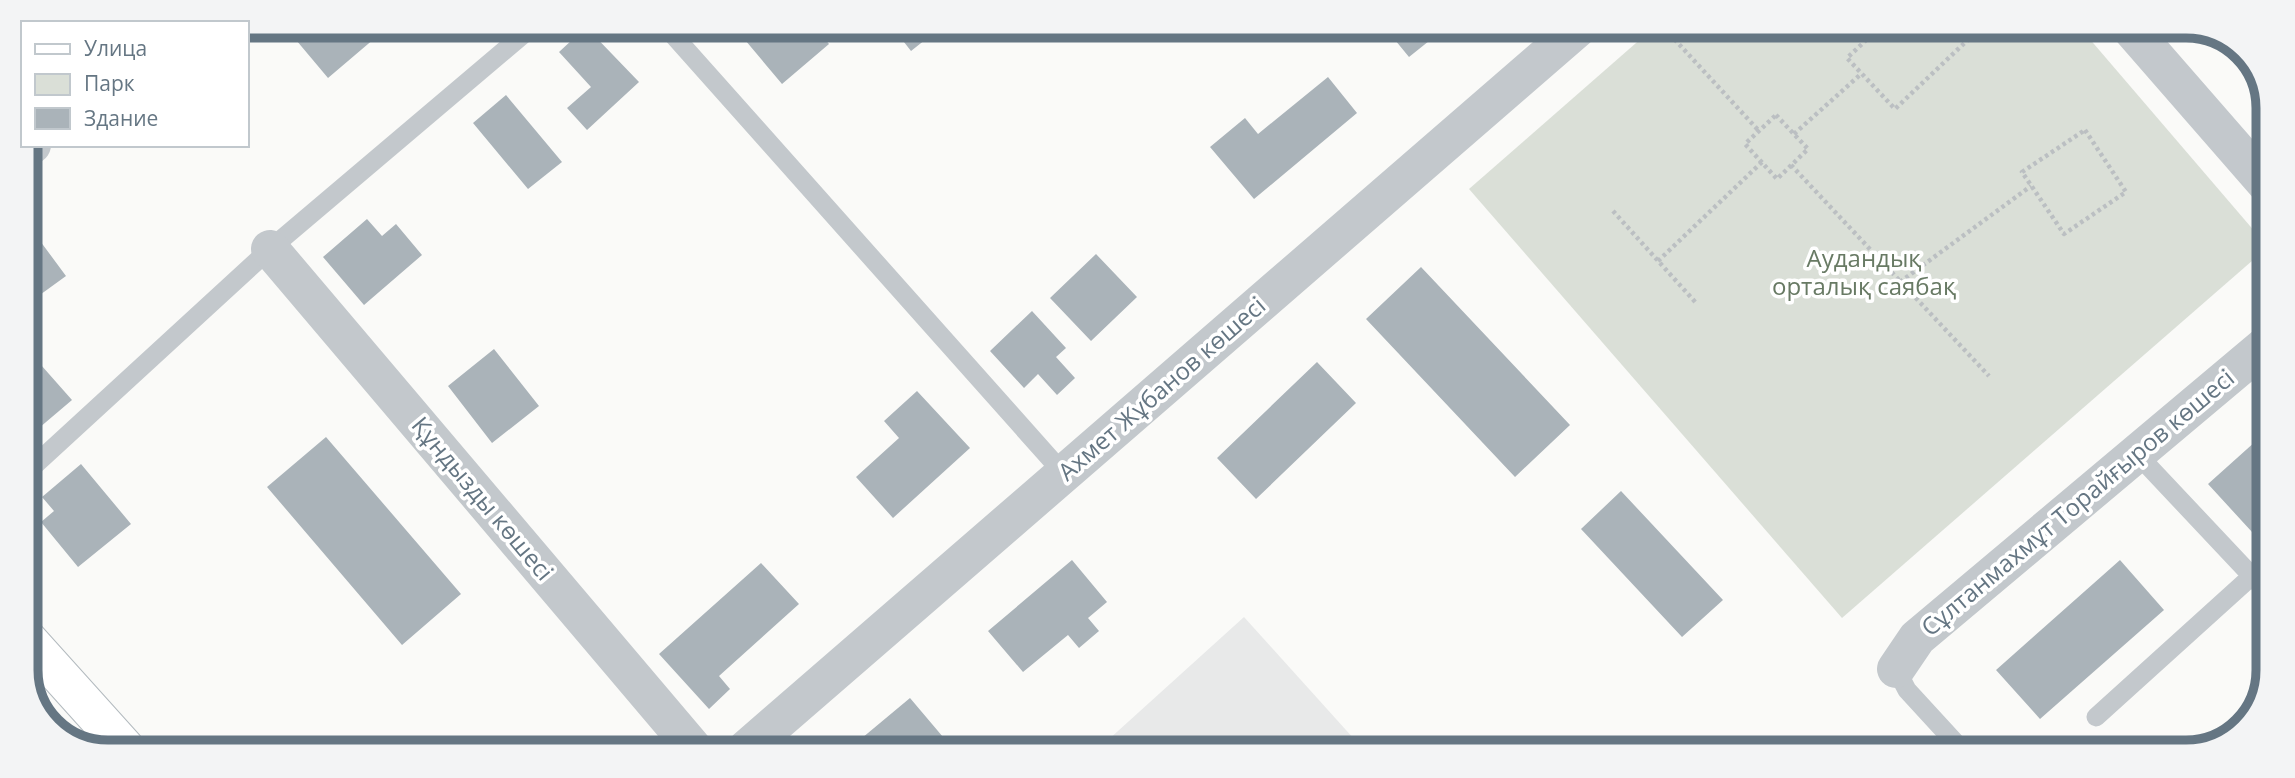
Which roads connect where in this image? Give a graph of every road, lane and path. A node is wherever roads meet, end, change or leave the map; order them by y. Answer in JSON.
{"nodes":[{"id":1,"x":519,"y":38,"type":"edge"},
{"id":2,"x":680,"y":38,"type":"edge"},
{"id":3,"x":1567,"y":38,"type":"edge"},
{"id":4,"x":1673,"y":38,"type":"edge"},
{"id":5,"x":1868,"y":38,"type":"edge"},
{"id":6,"x":1970,"y":38,"type":"edge"},
{"id":7,"x":2139,"y":38,"type":"edge"},
{"id":8,"x":1861,"y":74,"type":"junction"},
{"id":9,"x":1759,"y":131,"type":"junction"},
{"id":10,"x":1794,"y":134,"type":"junction"},
{"id":11,"x":1762,"y":162,"type":"junction"},
{"id":12,"x":1791,"y":165,"type":"junction"},
{"id":13,"x":2256,"y":172,"type":"edge"},
{"id":14,"x":2031,"y":186,"type":"junction"},
{"id":15,"x":1613,"y":211,"type":"dead end"},
{"id":16,"x":270,"y":249,"type":"junction"},
{"id":17,"x":1658,"y":261,"type":"junction"},
{"id":18,"x":1900,"y":282,"type":"junction"},
{"id":19,"x":1697,"y":304,"type":"dead end"},
{"id":20,"x":2256,"y":353,"type":"edge"},
{"id":21,"x":1989,"y":376,"type":"dead end"},
{"id":22,"x":2137,"y":454,"type":"junction"},
{"id":23,"x":39,"y":461,"type":"edge"},
{"id":24,"x":1064,"y":474,"type":"junction"},
{"id":25,"x":2256,"y":579,"type":"edge"},
{"id":26,"x":2256,"y":585,"type":"edge"},
{"id":27,"x":39,"y":652,"type":"edge"},
{"id":28,"x":1896,"y":669,"type":"joint"},
{"id":29,"x":2096,"y":718,"type":"dead end"},
{"id":30,"x":118,"y":740,"type":"edge"},
{"id":31,"x":686,"y":740,"type":"edge"},
{"id":32,"x":756,"y":740,"type":"edge"},
{"id":33,"x":1953,"y":740,"type":"edge"}],
"edges":[{"from":1,"to":16,"type":"lane"},
{"from":2,"to":24,"type":"lane"},
{"from":3,"to":24,"type":"street","name":"Ахмет Жұбанов көшесі"},
{"from":4,"to":9,"type":"path"},
{"from":5,"to":8,"type":"path"},
{"from":6,"to":8,"type":"path"},
{"from":7,"to":13,"type":"street"},
{"from":8,"to":10,"type":"path"},
{"from":9,"to":10,"type":"path"},
{"from":9,"to":11,"type":"path"},
{"from":10,"to":12,"type":"path"},
{"from":11,"to":12,"type":"path"},
{"from":11,"to":17,"type":"path"},
{"from":12,"to":18,"type":"path"},
{"from":14,"to":14,"type":"path"},
{"from":14,"to":18,"type":"path"},
{"from":15,"to":17,"type":"path"},
{"from":16,"to":23,"type":"lane"},
{"from":16,"to":31,"type":"street","name":"Құндызды көшесі"},
{"from":17,"to":19,"type":"path"},
{"from":18,"to":21,"type":"path"},
{"from":20,"to":22,"type":"street","name":"Сұлтанмахмұт Торайғыров көшесі"},
{"from":22,"to":25,"type":"lane"},
{"from":22,"to":28,"type":"street","name":"Сұлтанмахмұт Торайғыров көшесі"},
{"from":24,"to":32,"type":"street","name":"Ахмет Жұбанов көшесі"},
{"from":26,"to":29,"type":"lane"},
{"from":27,"to":30,"type":"street"},
{"from":28,"to":33,"type":"lane"}]}
